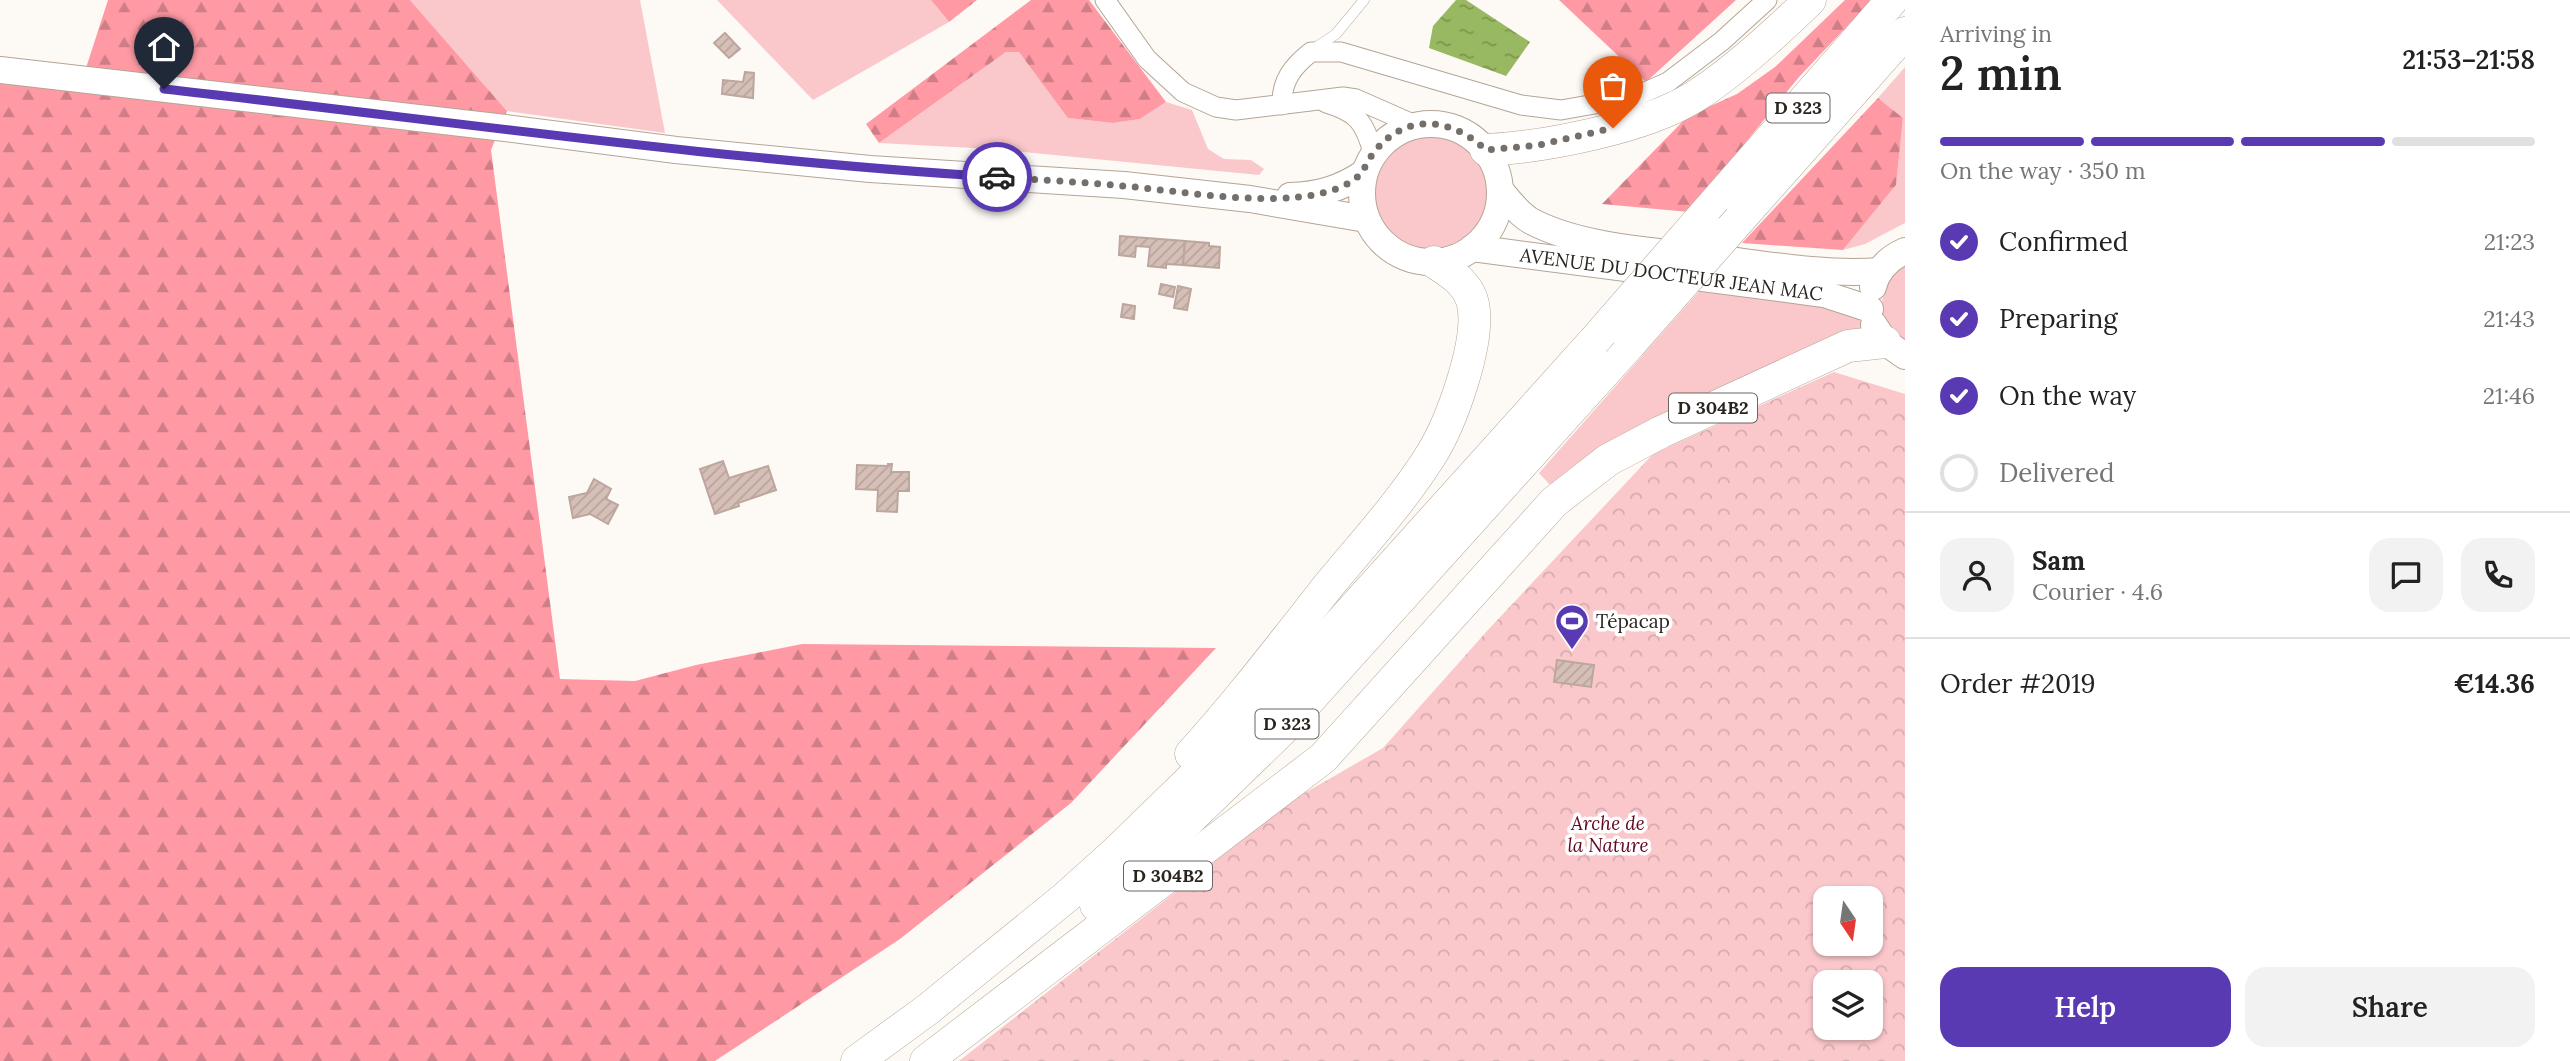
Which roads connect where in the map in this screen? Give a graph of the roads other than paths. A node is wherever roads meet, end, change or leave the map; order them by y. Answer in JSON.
{"nodes":[{"id":1,"x":1105,"y":0,"type":"edge"},
{"id":2,"x":1364,"y":0,"type":"edge"},
{"id":3,"x":1767,"y":0,"type":"edge"},
{"id":4,"x":1810,"y":0,"type":"edge"},
{"id":5,"x":1892,"y":0,"type":"edge"},
{"id":6,"x":1905,"y":33,"type":"edge"},
{"id":7,"x":1311,"y":51,"type":"junction"},
{"id":8,"x":0,"y":70,"type":"edge"},
{"id":9,"x":1322,"y":101,"type":"junction"},
{"id":10,"x":1282,"y":105,"type":"junction"},
{"id":11,"x":1415,"y":125,"type":"junction"},
{"id":12,"x":1486,"y":150,"type":"junction"},
{"id":13,"x":1369,"y":163,"type":"junction"},
{"id":14,"x":1501,"y":191,"type":"junction"},
{"id":15,"x":1250,"y":199,"type":"junction"},
{"id":16,"x":1366,"y":219,"type":"junction"},
{"id":17,"x":1472,"y":248,"type":"junction"},
{"id":18,"x":1905,"y":251,"type":"edge"},
{"id":19,"x":1434,"y":262,"type":"junction"},
{"id":20,"x":1880,"y":271,"type":"junction"},
{"id":21,"x":1870,"y":309,"type":"junction"},
{"id":22,"x":1895,"y":349,"type":"edge"},
{"id":23,"x":1066,"y":897,"type":"junction"},
{"id":24,"x":857,"y":1061,"type":"edge"},
{"id":25,"x":901,"y":1061,"type":"edge"},
{"id":26,"x":926,"y":1061,"type":"edge"}],
"edges":[{"from":1,"to":10,"type":"street"},
{"from":2,"to":7,"type":"lane"},
{"from":3,"to":7,"type":"street"},
{"from":4,"to":12,"type":"highway"},
{"from":5,"to":23,"type":"highway","number":"D 323","bridge":true},
{"from":6,"to":25,"type":"highway","number":"D 323","bridge":true},
{"from":7,"to":10,"type":"street"},
{"from":8,"to":15,"type":"main road"},
{"from":9,"to":10,"type":"street"},
{"from":9,"to":11,"type":"street"},
{"from":9,"to":13,"type":"street"},
{"from":11,"to":12,"type":"main road"},
{"from":11,"to":13,"type":"main road"},
{"from":12,"to":14,"type":"main road"},
{"from":13,"to":15,"type":"main road"},
{"from":13,"to":16,"type":"main road"},
{"from":14,"to":17,"type":"main road"},
{"from":14,"to":20,"type":"main road","name":"AVENUE DU DOCTEUR JEAN MAC"},
{"from":15,"to":16,"type":"main road"},
{"from":16,"to":19,"type":"main road"},
{"from":17,"to":19,"type":"main road"},
{"from":17,"to":21,"type":"main road","name":"AVENUE DU DOCTEUR JEAN MAC"},
{"from":18,"to":20,"type":"main road"},
{"from":19,"to":23,"type":"highway"},
{"from":20,"to":21,"type":"main road"},
{"from":21,"to":22,"type":"main road"},
{"from":22,"to":26,"type":"highway","number":"D 304B2"},
{"from":23,"to":24,"type":"highway","number":"D 323"}]}
